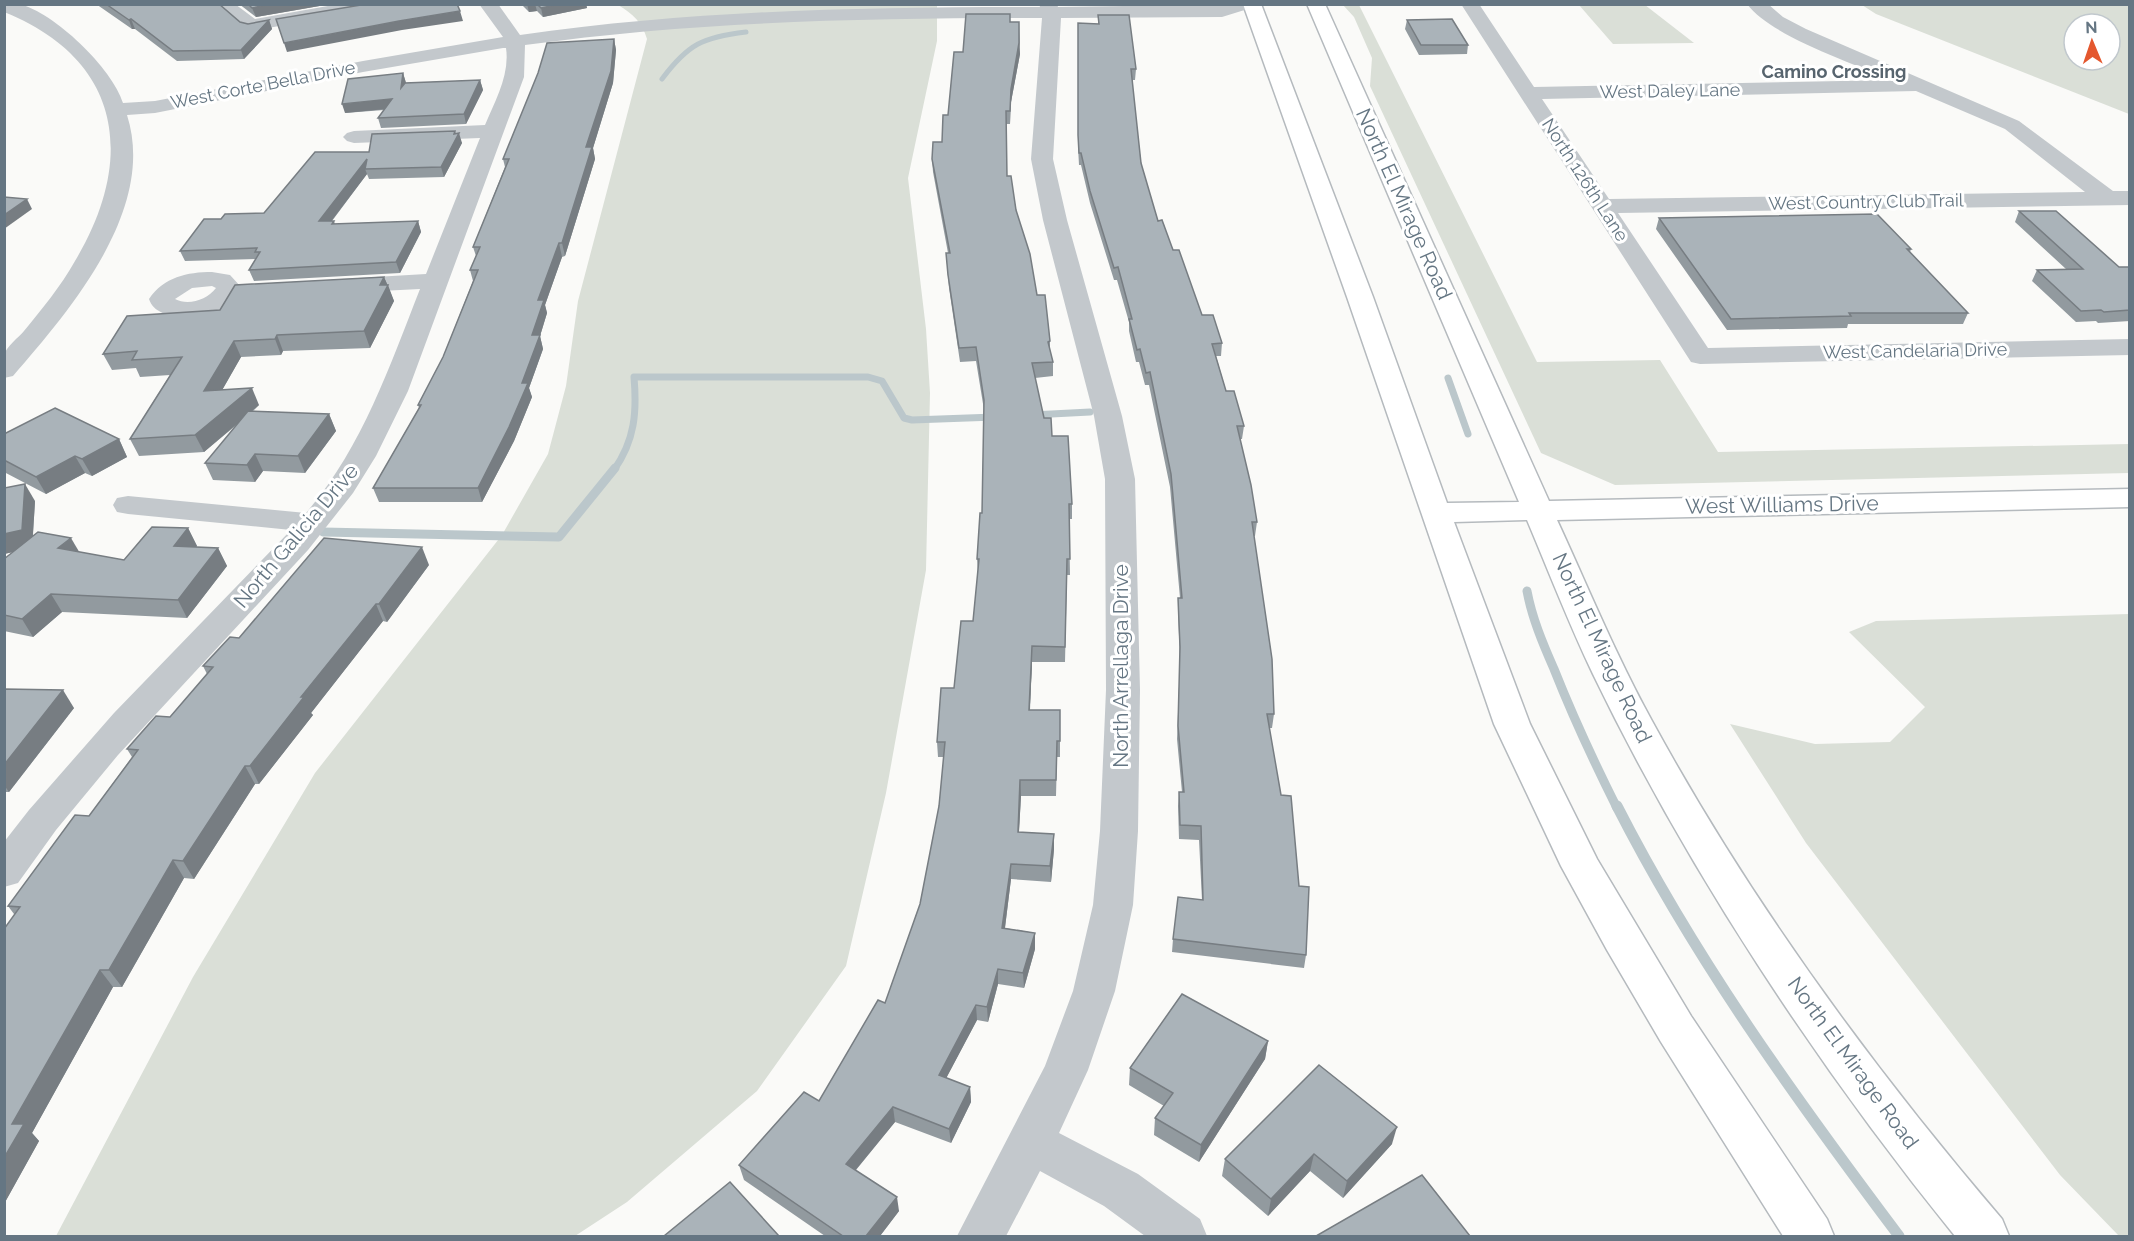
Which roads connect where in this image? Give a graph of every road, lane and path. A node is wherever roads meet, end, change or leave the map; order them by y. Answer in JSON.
{"nodes":[{"id":1,"x":4,"y":4,"type":"edge"},
{"id":2,"x":223,"y":4,"type":"edge"},
{"id":3,"x":374,"y":4,"type":"edge"},
{"id":4,"x":489,"y":4,"type":"edge"},
{"id":5,"x":822,"y":4,"type":"edge"},
{"id":6,"x":1245,"y":4,"type":"edge"},
{"id":7,"x":1251,"y":4,"type":"edge"},
{"id":8,"x":1316,"y":4,"type":"edge"},
{"id":9,"x":1470,"y":4,"type":"edge"},
{"id":10,"x":1756,"y":4,"type":"edge"},
{"id":11,"x":1048,"y":7,"type":"edge"},
{"id":12,"x":1118,"y":9,"type":"edge"},
{"id":13,"x":513,"y":36,"type":"junction"},
{"id":14,"x":1921,"y":86,"type":"junction"},
{"id":15,"x":1528,"y":93,"type":"junction"},
{"id":16,"x":118,"y":109,"type":"junction"},
{"id":17,"x":494,"y":131,"type":"junction"},
{"id":18,"x":354,"y":137,"type":"dead end"},
{"id":19,"x":2118,"y":198,"type":"edge"},
{"id":20,"x":1602,"y":206,"type":"junction"},
{"id":21,"x":435,"y":281,"type":"junction"},
{"id":22,"x":320,"y":287,"type":"edge"},
{"id":23,"x":2130,"y":347,"type":"edge"},
{"id":24,"x":1700,"y":356,"type":"joint"},
{"id":25,"x":4,"y":370,"type":"edge"},
{"id":26,"x":2130,"y":498,"type":"edge"},
{"id":27,"x":128,"y":505,"type":"dead end"},
{"id":28,"x":1540,"y":510,"type":"junction"},
{"id":29,"x":1436,"y":513,"type":"junction"},
{"id":30,"x":312,"y":523,"type":"junction"},
{"id":31,"x":10,"y":856,"type":"edge"},
{"id":32,"x":1031,"y":1142,"type":"junction"},
{"id":33,"x":981,"y":1236,"type":"edge"},
{"id":34,"x":1183,"y":1236,"type":"edge"},
{"id":35,"x":1810,"y":1236,"type":"edge"},
{"id":36,"x":1985,"y":1236,"type":"edge"}],
"edges":[{"from":1,"to":16,"type":"street"},
{"from":2,"to":3,"type":"street"},
{"from":4,"to":13,"type":"street"},
{"from":5,"to":13,"type":"street","name":"West Corte Bella Drive"},
{"from":6,"to":12,"type":"street","name":"West Corte Bella Drive"},
{"from":7,"to":29,"type":"main road"},
{"from":8,"to":28,"type":"main road","name":"North El Mirage Road"},
{"from":9,"to":15,"type":"street","name":"North 126th Lane"},
{"from":10,"to":14,"type":"street"},
{"from":11,"to":12,"type":"street","name":"West Corte Bella Drive"},
{"from":11,"to":13,"type":"street","name":"West Corte Bella Drive"},
{"from":11,"to":32,"type":"street","name":"North Arrellaga Drive"},
{"from":13,"to":16,"type":"street","name":"West Corte Bella Drive"},
{"from":13,"to":17,"type":"street","name":"North Galicia Drive"},
{"from":14,"to":15,"type":"street","name":"West Daley Lane"},
{"from":14,"to":19,"type":"street"},
{"from":15,"to":20,"type":"street","name":"North 126th Lane"},
{"from":16,"to":25,"type":"street"},
{"from":17,"to":18,"type":"street"},
{"from":17,"to":21,"type":"street","name":"North Galicia Drive"},
{"from":19,"to":20,"type":"street","name":"West Country Club Trail"},
{"from":20,"to":24,"type":"street","name":"North 126th Lane"},
{"from":21,"to":22,"type":"street"},
{"from":21,"to":30,"type":"street","name":"North Galicia Drive"},
{"from":23,"to":24,"type":"street","name":"West Candelaria Drive"},
{"from":26,"to":28,"type":"main road","name":"West Williams Drive"},
{"from":27,"to":30,"type":"street"},
{"from":28,"to":29,"type":"main road","name":"West Williams Drive"},
{"from":28,"to":36,"type":"main road","name":"North El Mirage Road"},
{"from":29,"to":35,"type":"main road"},
{"from":30,"to":31,"type":"street","name":"North Galicia Drive"},
{"from":32,"to":33,"type":"street","name":"North Arrellaga Drive"},
{"from":32,"to":34,"type":"street"}]}
